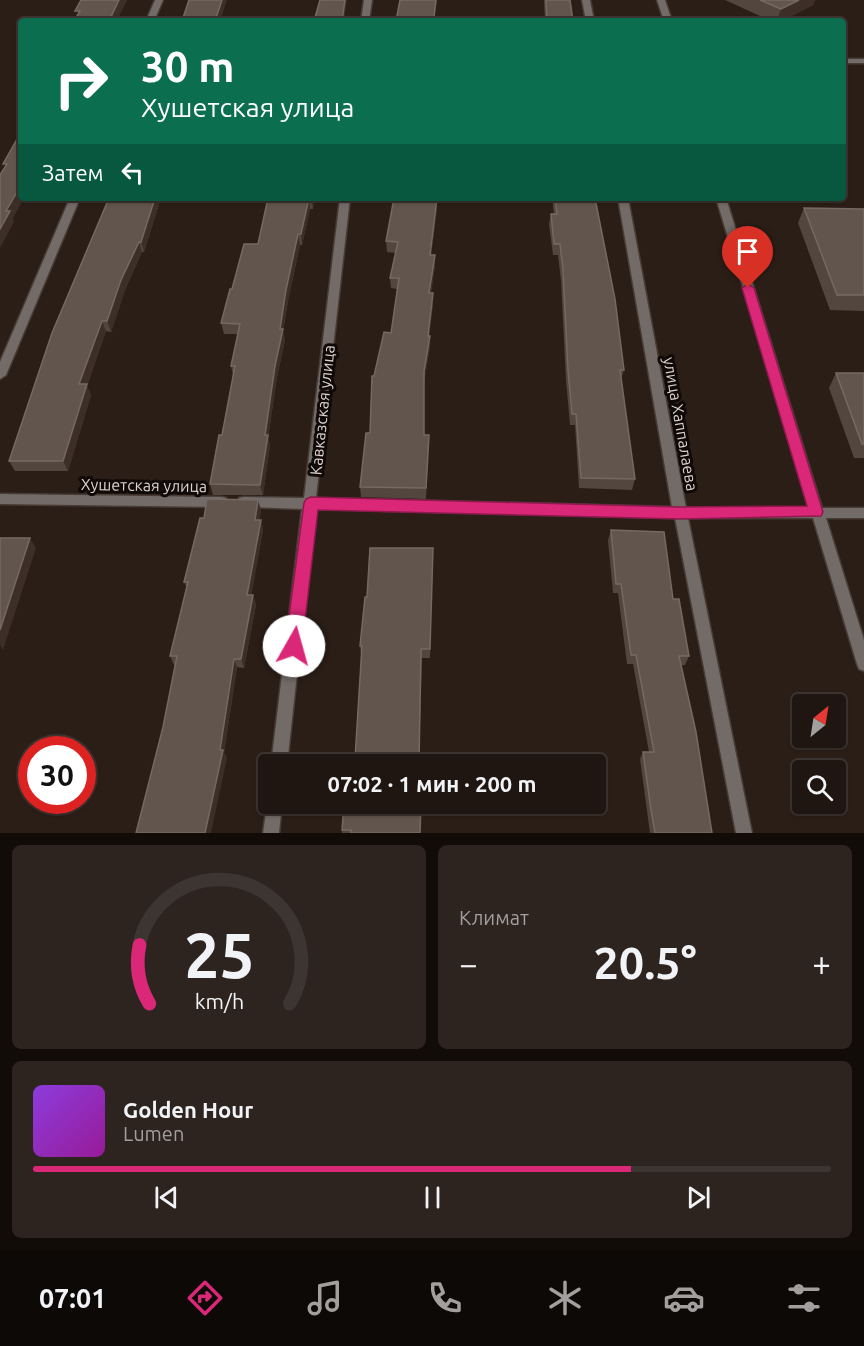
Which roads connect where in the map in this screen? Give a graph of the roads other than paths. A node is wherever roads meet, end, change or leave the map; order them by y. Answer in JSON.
{"nodes":[{"id":1,"x":159,"y":0,"type":"edge"},
{"id":2,"x":368,"y":0,"type":"edge"},
{"id":3,"x":586,"y":0,"type":"edge"},
{"id":4,"x":661,"y":0,"type":"edge"},
{"id":5,"x":151,"y":18,"type":"edge"},
{"id":6,"x":365,"y":18,"type":"edge"},
{"id":7,"x":589,"y":18,"type":"edge"},
{"id":8,"x":667,"y":18,"type":"edge"},
{"id":9,"x":846,"y":61,"type":"edge"},
{"id":10,"x":864,"y":61,"type":"edge"},
{"id":11,"x":74,"y":201,"type":"edge"},
{"id":12,"x":345,"y":201,"type":"edge"},
{"id":13,"x":624,"y":201,"type":"edge"},
{"id":14,"x":722,"y":201,"type":"edge"},
{"id":15,"x":0,"y":375,"type":"edge"},
{"id":16,"x":0,"y":499,"type":"edge"},
{"id":17,"x":311,"y":503,"type":"junction"},
{"id":18,"x":816,"y":512,"type":"junction"},
{"id":19,"x":680,"y":513,"type":"junction"},
{"id":20,"x":864,"y":513,"type":"edge"},
{"id":21,"x":864,"y":664,"type":"edge"},
{"id":22,"x":280,"y":754,"type":"edge"},
{"id":23,"x":273,"y":814,"type":"edge"},
{"id":24,"x":271,"y":833,"type":"edge"},
{"id":25,"x":744,"y":833,"type":"edge"}],
"edges":[{"from":1,"to":5,"type":"street"},
{"from":2,"to":6,"type":"street"},
{"from":3,"to":7,"type":"street"},
{"from":4,"to":8,"type":"street"},
{"from":9,"to":10,"type":"street"},
{"from":11,"to":15,"type":"street"},
{"from":12,"to":17,"type":"street","name":"Кавказская улица"},
{"from":13,"to":19,"type":"street","name":"улица Хаппалаева"},
{"from":14,"to":18,"type":"street"},
{"from":16,"to":17,"type":"street","name":"Хушетская улица"},
{"from":17,"to":19,"type":"street","name":"Хушетская улица"},
{"from":17,"to":22,"type":"street","name":"Кавказская улица"},
{"from":18,"to":19,"type":"street","name":"Хушетская улица"},
{"from":18,"to":20,"type":"street","name":"Хушетская улица"},
{"from":18,"to":21,"type":"street"},
{"from":19,"to":25,"type":"street","name":"улица Хаппалаева"},
{"from":23,"to":24,"type":"street"}]}
